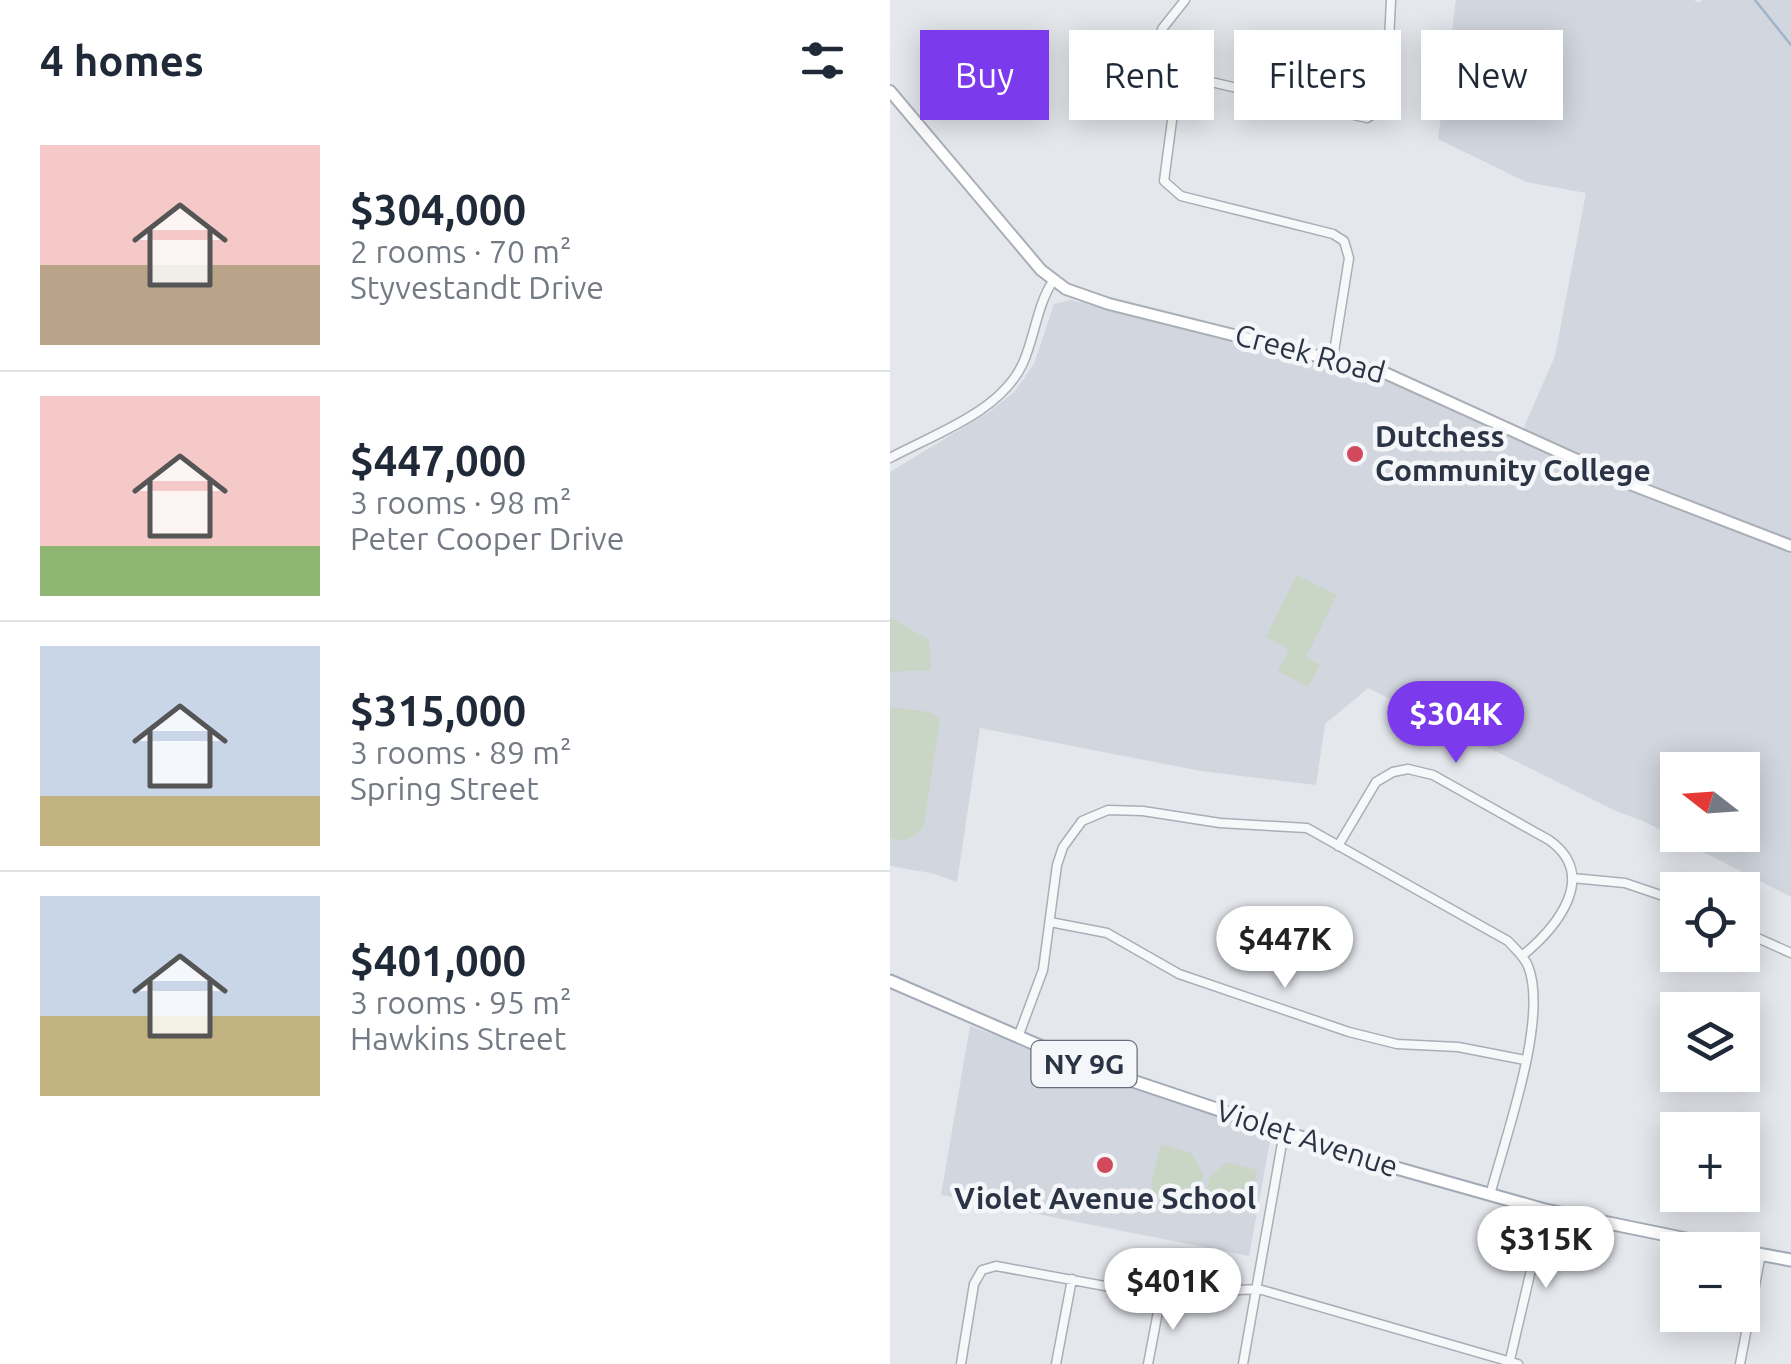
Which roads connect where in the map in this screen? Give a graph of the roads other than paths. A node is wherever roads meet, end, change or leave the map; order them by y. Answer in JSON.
{"nodes":[{"id":1,"x":1185,"y":0,"type":"edge"},
{"id":2,"x":1391,"y":0,"type":"edge"},
{"id":3,"x":1164,"y":30,"type":"edge"},
{"id":4,"x":1214,"y":83,"type":"edge"},
{"id":5,"x":890,"y":91,"type":"edge"},
{"id":6,"x":1172,"y":120,"type":"edge"},
{"id":7,"x":1054,"y":281,"type":"junction"},
{"id":8,"x":1333,"y":358,"type":"junction"},
{"id":9,"x":890,"y":458,"type":"edge"},
{"id":10,"x":1791,"y":546,"type":"edge"},
{"id":11,"x":1338,"y":846,"type":"junction"},
{"id":12,"x":1572,"y":878,"type":"junction"},
{"id":13,"x":1660,"y":894,"type":"edge"},
{"id":14,"x":1050,"y":922,"type":"junction"},
{"id":15,"x":1760,"y":939,"type":"edge"},
{"id":16,"x":1791,"y":953,"type":"edge"},
{"id":17,"x":1522,"y":956,"type":"junction"},
{"id":18,"x":890,"y":980,"type":"edge"},
{"id":19,"x":1018,"y":1038,"type":"junction"},
{"id":20,"x":1525,"y":1060,"type":"junction"},
{"id":21,"x":1284,"y":1132,"type":"junction"},
{"id":22,"x":1490,"y":1194,"type":"junction"},
{"id":23,"x":1545,"y":1210,"type":"junction"},
{"id":24,"x":1660,"y":1233,"type":"edge"},
{"id":25,"x":1761,"y":1254,"type":"joint"},
{"id":26,"x":1791,"y":1260,"type":"edge"},
{"id":27,"x":1072,"y":1279,"type":"junction"},
{"id":28,"x":1256,"y":1289,"type":"junction"},
{"id":29,"x":1161,"y":1296,"type":"junction"},
{"id":30,"x":1512,"y":1363,"type":"edge"},
{"id":31,"x":961,"y":1364,"type":"edge"},
{"id":32,"x":1056,"y":1364,"type":"edge"},
{"id":33,"x":1148,"y":1364,"type":"edge"},
{"id":34,"x":1243,"y":1364,"type":"edge"},
{"id":35,"x":1740,"y":1364,"type":"edge"}],
"edges":[{"from":1,"to":3,"type":"street"},
{"from":2,"to":4,"type":"street"},
{"from":5,"to":7,"type":"street","name":"Creek Road"},
{"from":6,"to":8,"type":"street"},
{"from":7,"to":8,"type":"street","name":"Creek Road"},
{"from":7,"to":9,"type":"street"},
{"from":8,"to":10,"type":"street","name":"Creek Road"},
{"from":11,"to":12,"type":"street"},
{"from":11,"to":14,"type":"street"},
{"from":11,"to":17,"type":"street"},
{"from":12,"to":13,"type":"street"},
{"from":12,"to":17,"type":"street"},
{"from":14,"to":19,"type":"street"},
{"from":14,"to":20,"type":"street"},
{"from":15,"to":16,"type":"street"},
{"from":17,"to":20,"type":"street"},
{"from":18,"to":19,"type":"main road","name":"Violet Avenue","number":"NY 9G"},
{"from":19,"to":21,"type":"main road","name":"Violet Avenue","number":"NY 9G"},
{"from":20,"to":22,"type":"street"},
{"from":21,"to":22,"type":"main road","name":"Violet Avenue","number":"NY 9G"},
{"from":21,"to":28,"type":"street"},
{"from":22,"to":23,"type":"main road","name":"Violet Avenue","number":"NY 9G"},
{"from":23,"to":24,"type":"main road","name":"Violet Avenue","number":"NY 9G"},
{"from":23,"to":30,"type":"street"},
{"from":25,"to":26,"type":"main road","name":"Violet Avenue","number":"NY 9G"},
{"from":25,"to":35,"type":"street"},
{"from":27,"to":29,"type":"street"},
{"from":27,"to":31,"type":"street"},
{"from":27,"to":32,"type":"street"},
{"from":28,"to":29,"type":"street"},
{"from":28,"to":30,"type":"street"},
{"from":28,"to":34,"type":"street"},
{"from":29,"to":33,"type":"street"}]}
